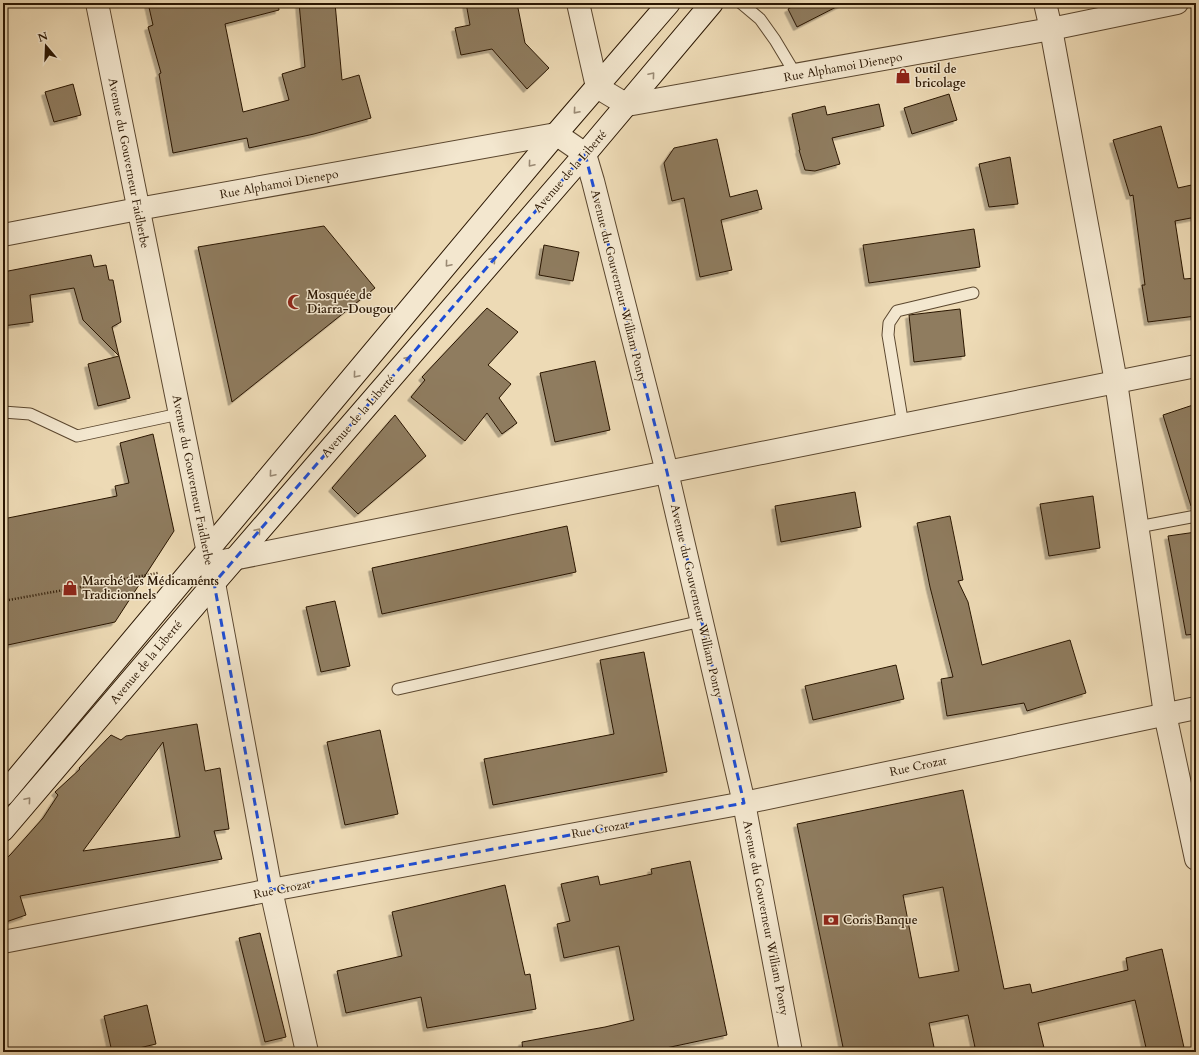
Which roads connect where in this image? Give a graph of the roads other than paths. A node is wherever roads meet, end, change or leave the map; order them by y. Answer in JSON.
{"nodes":[{"id":1,"x":97,"y":3,"type":"edge"},
{"id":2,"x":578,"y":3,"type":"edge"},
{"id":3,"x":669,"y":3,"type":"edge"},
{"id":4,"x":712,"y":3,"type":"edge"},
{"id":5,"x":742,"y":3,"type":"edge"},
{"id":6,"x":1045,"y":3,"type":"edge"},
{"id":7,"x":1177,"y":3,"type":"edge"},
{"id":8,"x":1051,"y":29,"type":"junction"},
{"id":9,"x":796,"y":75,"type":"junction"},
{"id":10,"x":597,"y":87,"type":"junction"},
{"id":11,"x":627,"y":105,"type":"junction"},
{"id":12,"x":556,"y":134,"type":"junction"},
{"id":13,"x":584,"y":154,"type":"junction"},
{"id":14,"x":138,"y":209,"type":"junction"},
{"id":15,"x":3,"y":236,"type":"edge"},
{"id":16,"x":973,"y":293,"type":"dead end"},
{"id":17,"x":1196,"y":366,"type":"edge"},
{"id":18,"x":1116,"y":382,"type":"junction"},
{"id":19,"x":3,"y":412,"type":"edge"},
{"id":20,"x":179,"y":414,"type":"junction"},
{"id":21,"x":903,"y":425,"type":"junction"},
{"id":22,"x":667,"y":472,"type":"junction"},
{"id":23,"x":1196,"y":516,"type":"edge"},
{"id":24,"x":1138,"y":527,"type":"junction"},
{"id":25,"x":234,"y":559,"type":"junction"},
{"id":26,"x":207,"y":566,"type":"junction"},
{"id":27,"x":702,"y":621,"type":"junction"},
{"id":28,"x":398,"y":689,"type":"dead end"},
{"id":29,"x":1196,"y":708,"type":"edge"},
{"id":30,"x":1165,"y":714,"type":"junction"},
{"id":31,"x":3,"y":794,"type":"edge"},
{"id":32,"x":744,"y":803,"type":"junction"},
{"id":33,"x":3,"y":830,"type":"edge"},
{"id":34,"x":1196,"y":859,"type":"edge"},
{"id":35,"x":271,"y":890,"type":"junction"},
{"id":36,"x":3,"y":942,"type":"edge"},
{"id":37,"x":307,"y":1052,"type":"edge"},
{"id":38,"x":791,"y":1052,"type":"edge"}],
"edges":[{"from":1,"to":14,"type":"street","name":"Avenue du Gouverneur Faidherbe"},
{"from":2,"to":10,"type":"street"},
{"from":3,"to":10,"type":"street","name":"Avenue de la Liberté"},
{"from":11,"to":4,"type":"street","name":"Avenue de la Liberté","one_way":true},
{"from":5,"to":9,"type":"lane"},
{"from":6,"to":8,"type":"street"},
{"from":7,"to":8,"type":"street","name":"Rue Alphamoi Dienepo"},
{"from":8,"to":9,"type":"street","name":"Rue Alphamoi Dienepo"},
{"from":8,"to":18,"type":"street"},
{"from":9,"to":11,"type":"street","name":"Rue Alphamoi Dienepo"},
{"from":10,"to":11,"type":"street"},
{"from":10,"to":12,"type":"street","name":"Avenue de la Liberté","one_way":true},
{"from":11,"to":13,"type":"street","name":"Avenue de la Liberté"},
{"from":12,"to":13,"type":"street"},
{"from":12,"to":14,"type":"street","name":"Rue Alphamoi Dienepo"},
{"from":12,"to":26,"type":"street","name":"Avenue de la Liberté","one_way":true},
{"from":13,"to":22,"type":"street","name":"Avenue du Gouverneur William Ponty"},
{"from":25,"to":13,"type":"street","name":"Avenue de la Liberté","one_way":true},
{"from":14,"to":15,"type":"street","name":"Rue Alphamoi Dienepo"},
{"from":14,"to":20,"type":"street","name":"Avenue du Gouverneur Faidherbe"},
{"from":16,"to":21,"type":"lane"},
{"from":17,"to":18,"type":"street"},
{"from":18,"to":21,"type":"street"},
{"from":18,"to":24,"type":"street"},
{"from":19,"to":20,"type":"lane"},
{"from":20,"to":26,"type":"street","name":"Avenue du Gouverneur Faidherbe"},
{"from":21,"to":22,"type":"street"},
{"from":22,"to":25,"type":"street"},
{"from":22,"to":27,"type":"street","name":"Avenue du Gouverneur William Ponty"},
{"from":23,"to":24,"type":"lane"},
{"from":24,"to":30,"type":"street"},
{"from":25,"to":26,"type":"street","name":"Avenue de la Liberté"},
{"from":26,"to":31,"type":"street","name":"Avenue de la Liberté"},
{"from":33,"to":26,"type":"street","name":"Avenue de la Liberté","one_way":true},
{"from":26,"to":35,"type":"street","name":"Avenue du Gouverneur Faidherbe"},
{"from":27,"to":28,"type":"lane"},
{"from":27,"to":32,"type":"street","name":"Avenue du Gouverneur William Ponty"},
{"from":29,"to":30,"type":"street","name":"Rue Crozat"},
{"from":30,"to":32,"type":"street","name":"Rue Crozat"},
{"from":30,"to":34,"type":"street"},
{"from":32,"to":35,"type":"street","name":"Rue Crozat"},
{"from":32,"to":38,"type":"street","name":"Avenue du Gouverneur William Ponty"},
{"from":35,"to":36,"type":"street","name":"Rue Crozat"},
{"from":35,"to":37,"type":"street","name":"Avenue du Gouverneur Faidherbe"}]}
